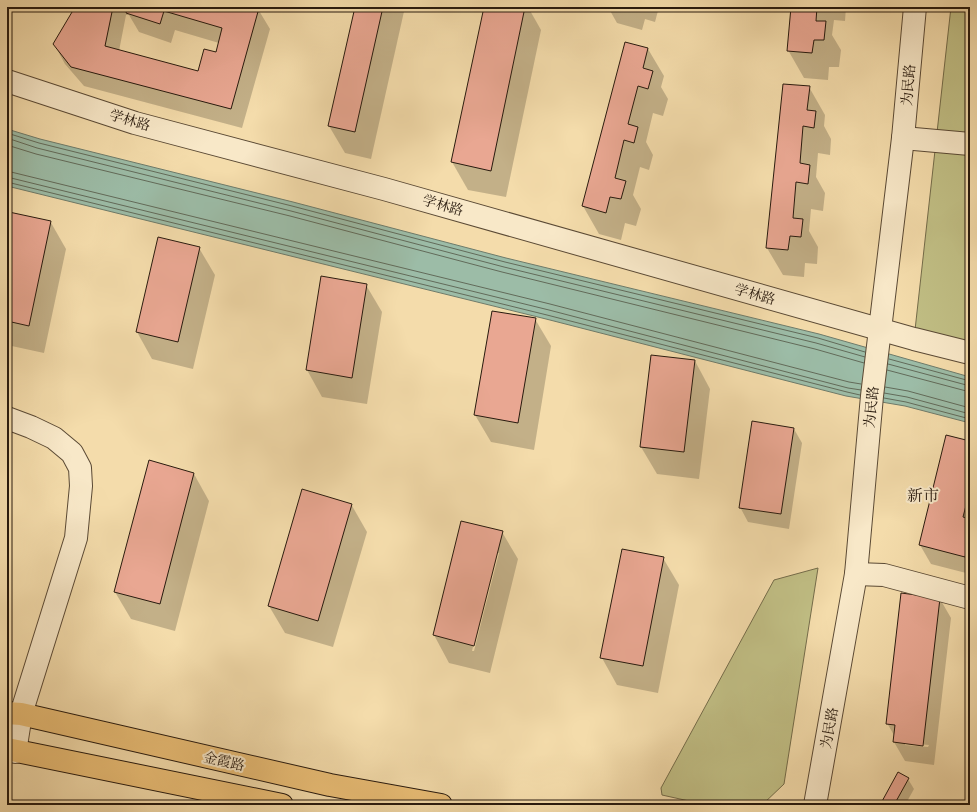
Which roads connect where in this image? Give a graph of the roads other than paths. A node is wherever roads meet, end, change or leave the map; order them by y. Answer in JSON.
{"nodes":[{"id":1,"x":915,"y":7,"type":"edge"},
{"id":2,"x":7,"y":81,"type":"edge"},
{"id":3,"x":903,"y":138,"type":"junction"},
{"id":4,"x":970,"y":144,"type":"edge"},
{"id":5,"x":879,"y":337,"type":"junction"},
{"id":6,"x":970,"y":353,"type":"edge"},
{"id":7,"x":7,"y":418,"type":"edge"},
{"id":8,"x":856,"y":574,"type":"junction"},
{"id":9,"x":970,"y":598,"type":"edge"},
{"id":10,"x":14,"y":714,"type":"edge"},
{"id":11,"x":11,"y":750,"type":"edge"},
{"id":12,"x":282,"y":805,"type":"edge"},
{"id":13,"x":441,"y":805,"type":"edge"},
{"id":14,"x":815,"y":805,"type":"edge"}],
"edges":[{"from":1,"to":3,"type":"street","name":"为民路"},
{"from":2,"to":5,"type":"street","name":"学林路"},
{"from":3,"to":4,"type":"street"},
{"from":3,"to":5,"type":"street","name":"为民路"},
{"from":5,"to":6,"type":"street","name":"学林路"},
{"from":5,"to":8,"type":"street","name":"为民路"},
{"from":7,"to":10,"type":"street"},
{"from":8,"to":9,"type":"street"},
{"from":8,"to":14,"type":"street","name":"为民路"},
{"from":10,"to":11,"type":"street"},
{"from":10,"to":13,"type":"main road","name":"金霞路"},
{"from":11,"to":12,"type":"main road"}]}
